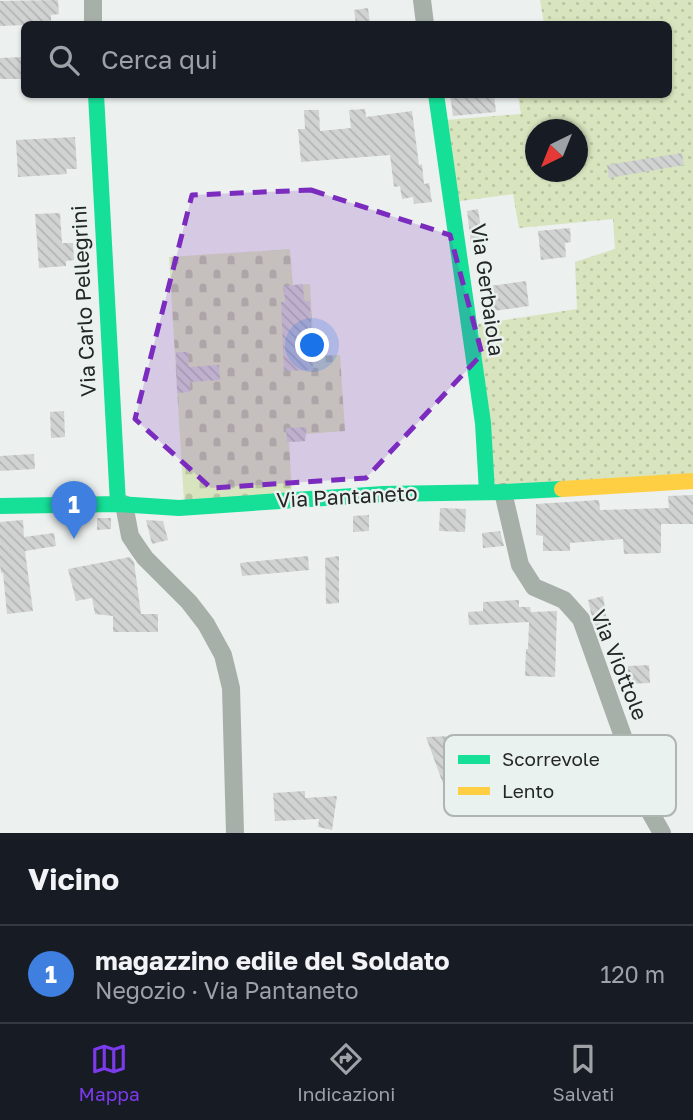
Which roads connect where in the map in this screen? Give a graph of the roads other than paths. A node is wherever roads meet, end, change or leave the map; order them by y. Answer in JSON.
{"nodes":[{"id":1,"x":93,"y":0,"type":"edge"},
{"id":2,"x":422,"y":0,"type":"edge"},
{"id":3,"x":93,"y":21,"type":"edge"},
{"id":4,"x":425,"y":21,"type":"edge"},
{"id":5,"x":96,"y":98,"type":"edge"},
{"id":6,"x":437,"y":98,"type":"edge"},
{"id":7,"x":693,"y":481,"type":"edge"},
{"id":8,"x":495,"y":492,"type":"junction"},
{"id":9,"x":121,"y":504,"type":"junction"},
{"id":10,"x":0,"y":506,"type":"edge"},
{"id":11,"x":622,"y":735,"type":"edge"},
{"id":12,"x":652,"y":816,"type":"edge"},
{"id":13,"x":235,"y":833,"type":"edge"},
{"id":14,"x":662,"y":833,"type":"edge"}],
"edges":[{"from":1,"to":3,"type":"street"},
{"from":2,"to":4,"type":"street"},
{"from":5,"to":9,"type":"street","name":"Via Carlo Pellegrini"},
{"from":6,"to":8,"type":"street","name":"Via Gerbaiola"},
{"from":7,"to":8,"type":"street","name":"Via Pantaneto"},
{"from":8,"to":9,"type":"street","name":"Via Pantaneto"},
{"from":8,"to":11,"type":"street","name":"Via Viottole"},
{"from":9,"to":10,"type":"street","name":"Via Pantaneto"},
{"from":9,"to":13,"type":"street"},
{"from":12,"to":14,"type":"street","name":"Via Viottole"}]}
